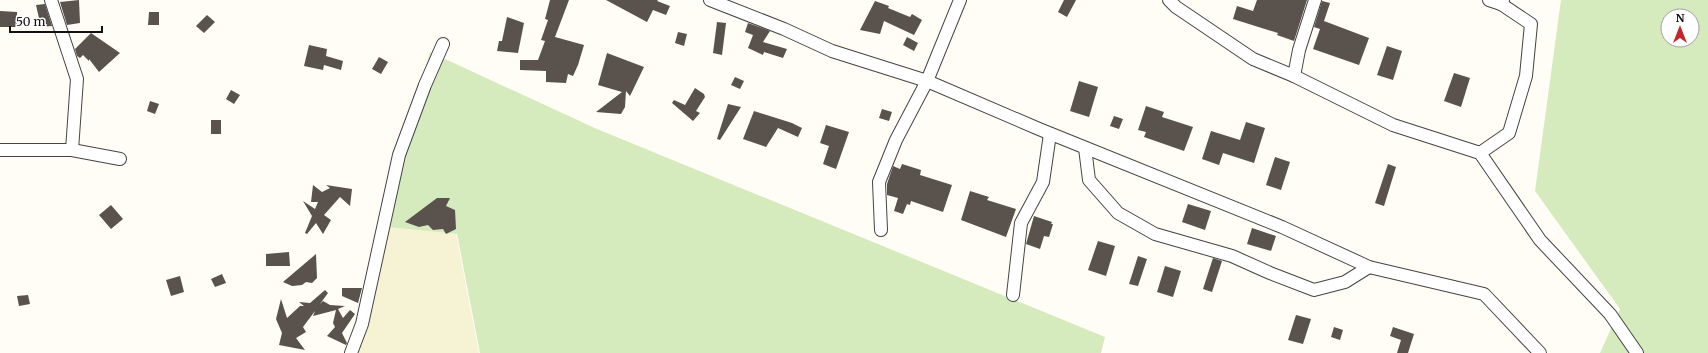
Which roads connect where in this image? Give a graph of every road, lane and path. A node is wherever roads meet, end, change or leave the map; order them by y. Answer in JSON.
{"nodes":[{"id":1,"x":51,"y":0,"type":"edge"},
{"id":2,"x":710,"y":0,"type":"edge"},
{"id":3,"x":960,"y":0,"type":"edge"},
{"id":4,"x":1169,"y":0,"type":"edge"},
{"id":5,"x":1315,"y":0,"type":"edge"},
{"id":6,"x":1489,"y":0,"type":"edge"},
{"id":7,"x":1502,"y":2,"type":"edge"},
{"id":8,"x":444,"y":44,"type":"dead end"},
{"id":9,"x":1294,"y":76,"type":"junction"},
{"id":10,"x":927,"y":81,"type":"junction"},
{"id":11,"x":1050,"y":134,"type":"junction"},
{"id":12,"x":1085,"y":148,"type":"junction"},
{"id":13,"x":0,"y":150,"type":"edge"},
{"id":14,"x":72,"y":150,"type":"junction"},
{"id":15,"x":1480,"y":153,"type":"junction"},
{"id":16,"x":120,"y":159,"type":"dead end"},
{"id":17,"x":881,"y":230,"type":"dead end"},
{"id":18,"x":1370,"y":267,"type":"junction"},
{"id":19,"x":1013,"y":295,"type":"dead end"},
{"id":20,"x":351,"y":353,"type":"edge"},
{"id":21,"x":1540,"y":353,"type":"edge"},
{"id":22,"x":1637,"y":353,"type":"edge"}],
"edges":[{"from":1,"to":14,"type":"street"},
{"from":2,"to":10,"type":"street"},
{"from":3,"to":10,"type":"street"},
{"from":4,"to":9,"type":"street"},
{"from":5,"to":9,"type":"street"},
{"from":6,"to":7,"type":"street"},
{"from":7,"to":15,"type":"street"},
{"from":8,"to":20,"type":"street"},
{"from":9,"to":15,"type":"street"},
{"from":10,"to":11,"type":"street"},
{"from":10,"to":17,"type":"street"},
{"from":11,"to":12,"type":"street"},
{"from":11,"to":19,"type":"street"},
{"from":12,"to":18,"type":"street"},
{"from":12,"to":18,"type":"street"},
{"from":13,"to":14,"type":"street"},
{"from":14,"to":16,"type":"street"},
{"from":15,"to":22,"type":"street"},
{"from":18,"to":21,"type":"street"}]}
